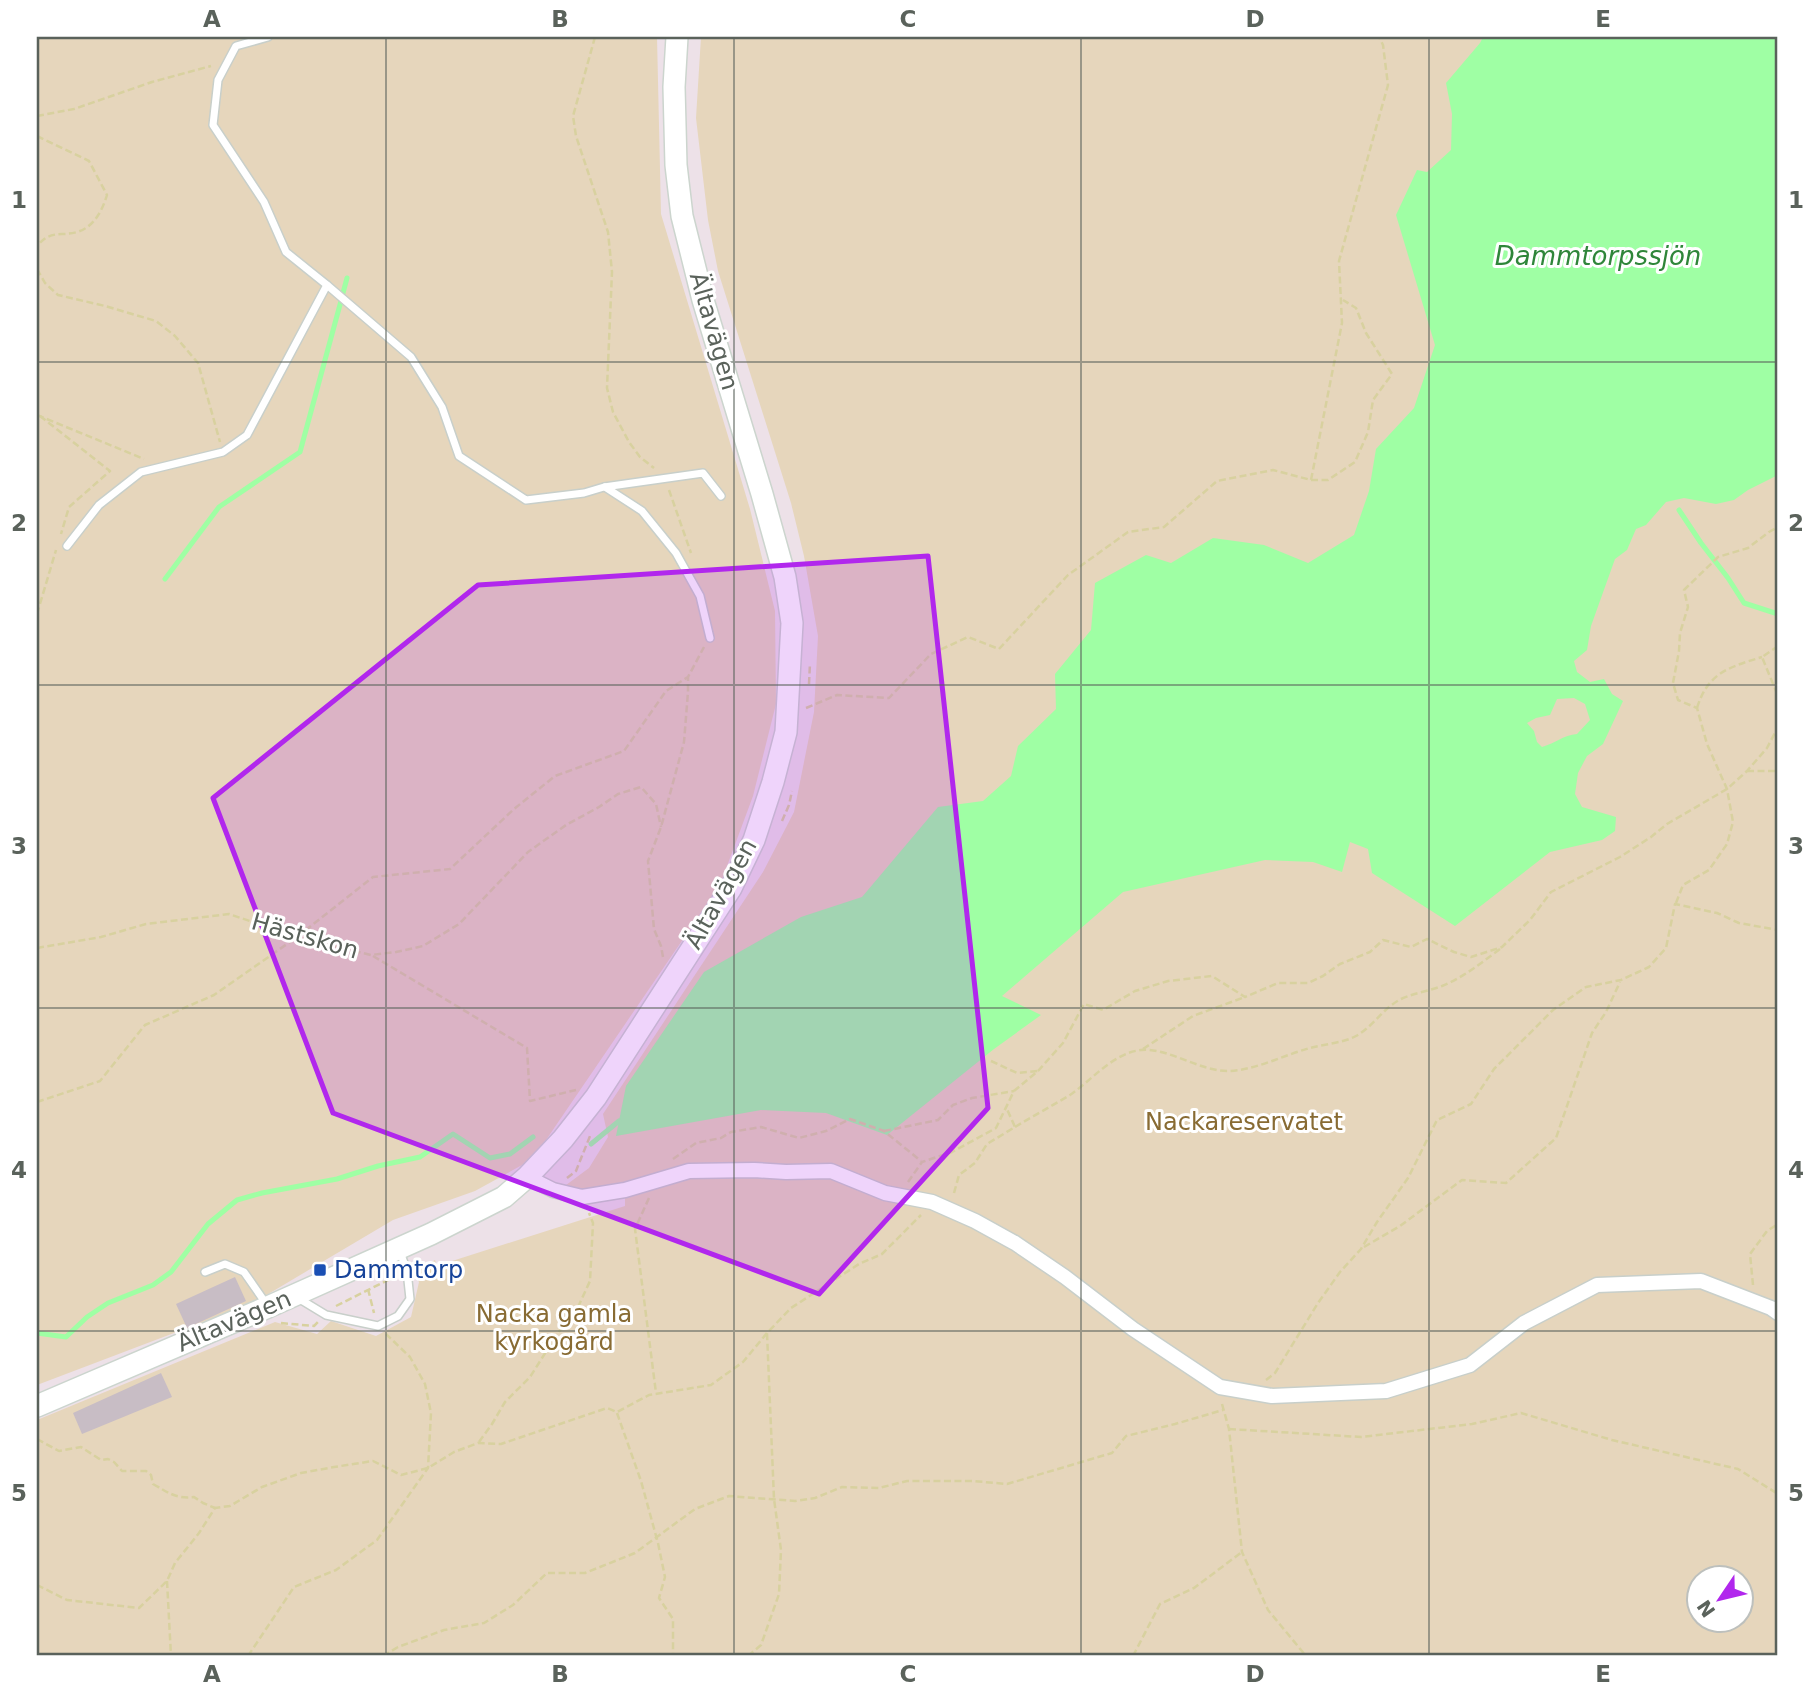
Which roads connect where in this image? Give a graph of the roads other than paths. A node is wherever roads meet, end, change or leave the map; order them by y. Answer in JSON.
{"nodes":[{"id":1,"x":268,"y":37,"type":"edge"},
{"id":2,"x":677,"y":37,"type":"edge"},
{"id":3,"x":327,"y":285,"type":"junction"},
{"id":4,"x":604,"y":487,"type":"junction"},
{"id":5,"x":721,"y":496,"type":"dead end"},
{"id":6,"x":66,"y":546,"type":"dead end"},
{"id":7,"x":710,"y":638,"type":"road end"},
{"id":8,"x":527,"y":1177,"type":"junction"},
{"id":9,"x":399,"y":1249,"type":"junction"},
{"id":10,"x":205,"y":1272,"type":"dead end"},
{"id":11,"x":295,"y":1295,"type":"junction"},
{"id":12,"x":268,"y":1307,"type":"junction"},
{"id":13,"x":1778,"y":1314,"type":"edge"},
{"id":14,"x":37,"y":1406,"type":"edge"}],
"edges":[{"from":1,"to":3,"type":"lane"},
{"from":2,"to":8,"type":"main road","name":"Ältavägen"},
{"from":3,"to":4,"type":"lane"},
{"from":3,"to":6,"type":"lane"},
{"from":4,"to":5,"type":"lane"},
{"from":4,"to":7,"type":"lane"},
{"from":8,"to":9,"type":"main road","name":"Ältavägen"},
{"from":8,"to":13,"type":"street"},
{"from":9,"to":11,"type":"main road","name":"Ältavägen"},
{"from":9,"to":11,"type":"lane"},
{"from":10,"to":12,"type":"lane"},
{"from":11,"to":12,"type":"main road","name":"Ältavägen"},
{"from":12,"to":14,"type":"main road","name":"Ältavägen"}]}
